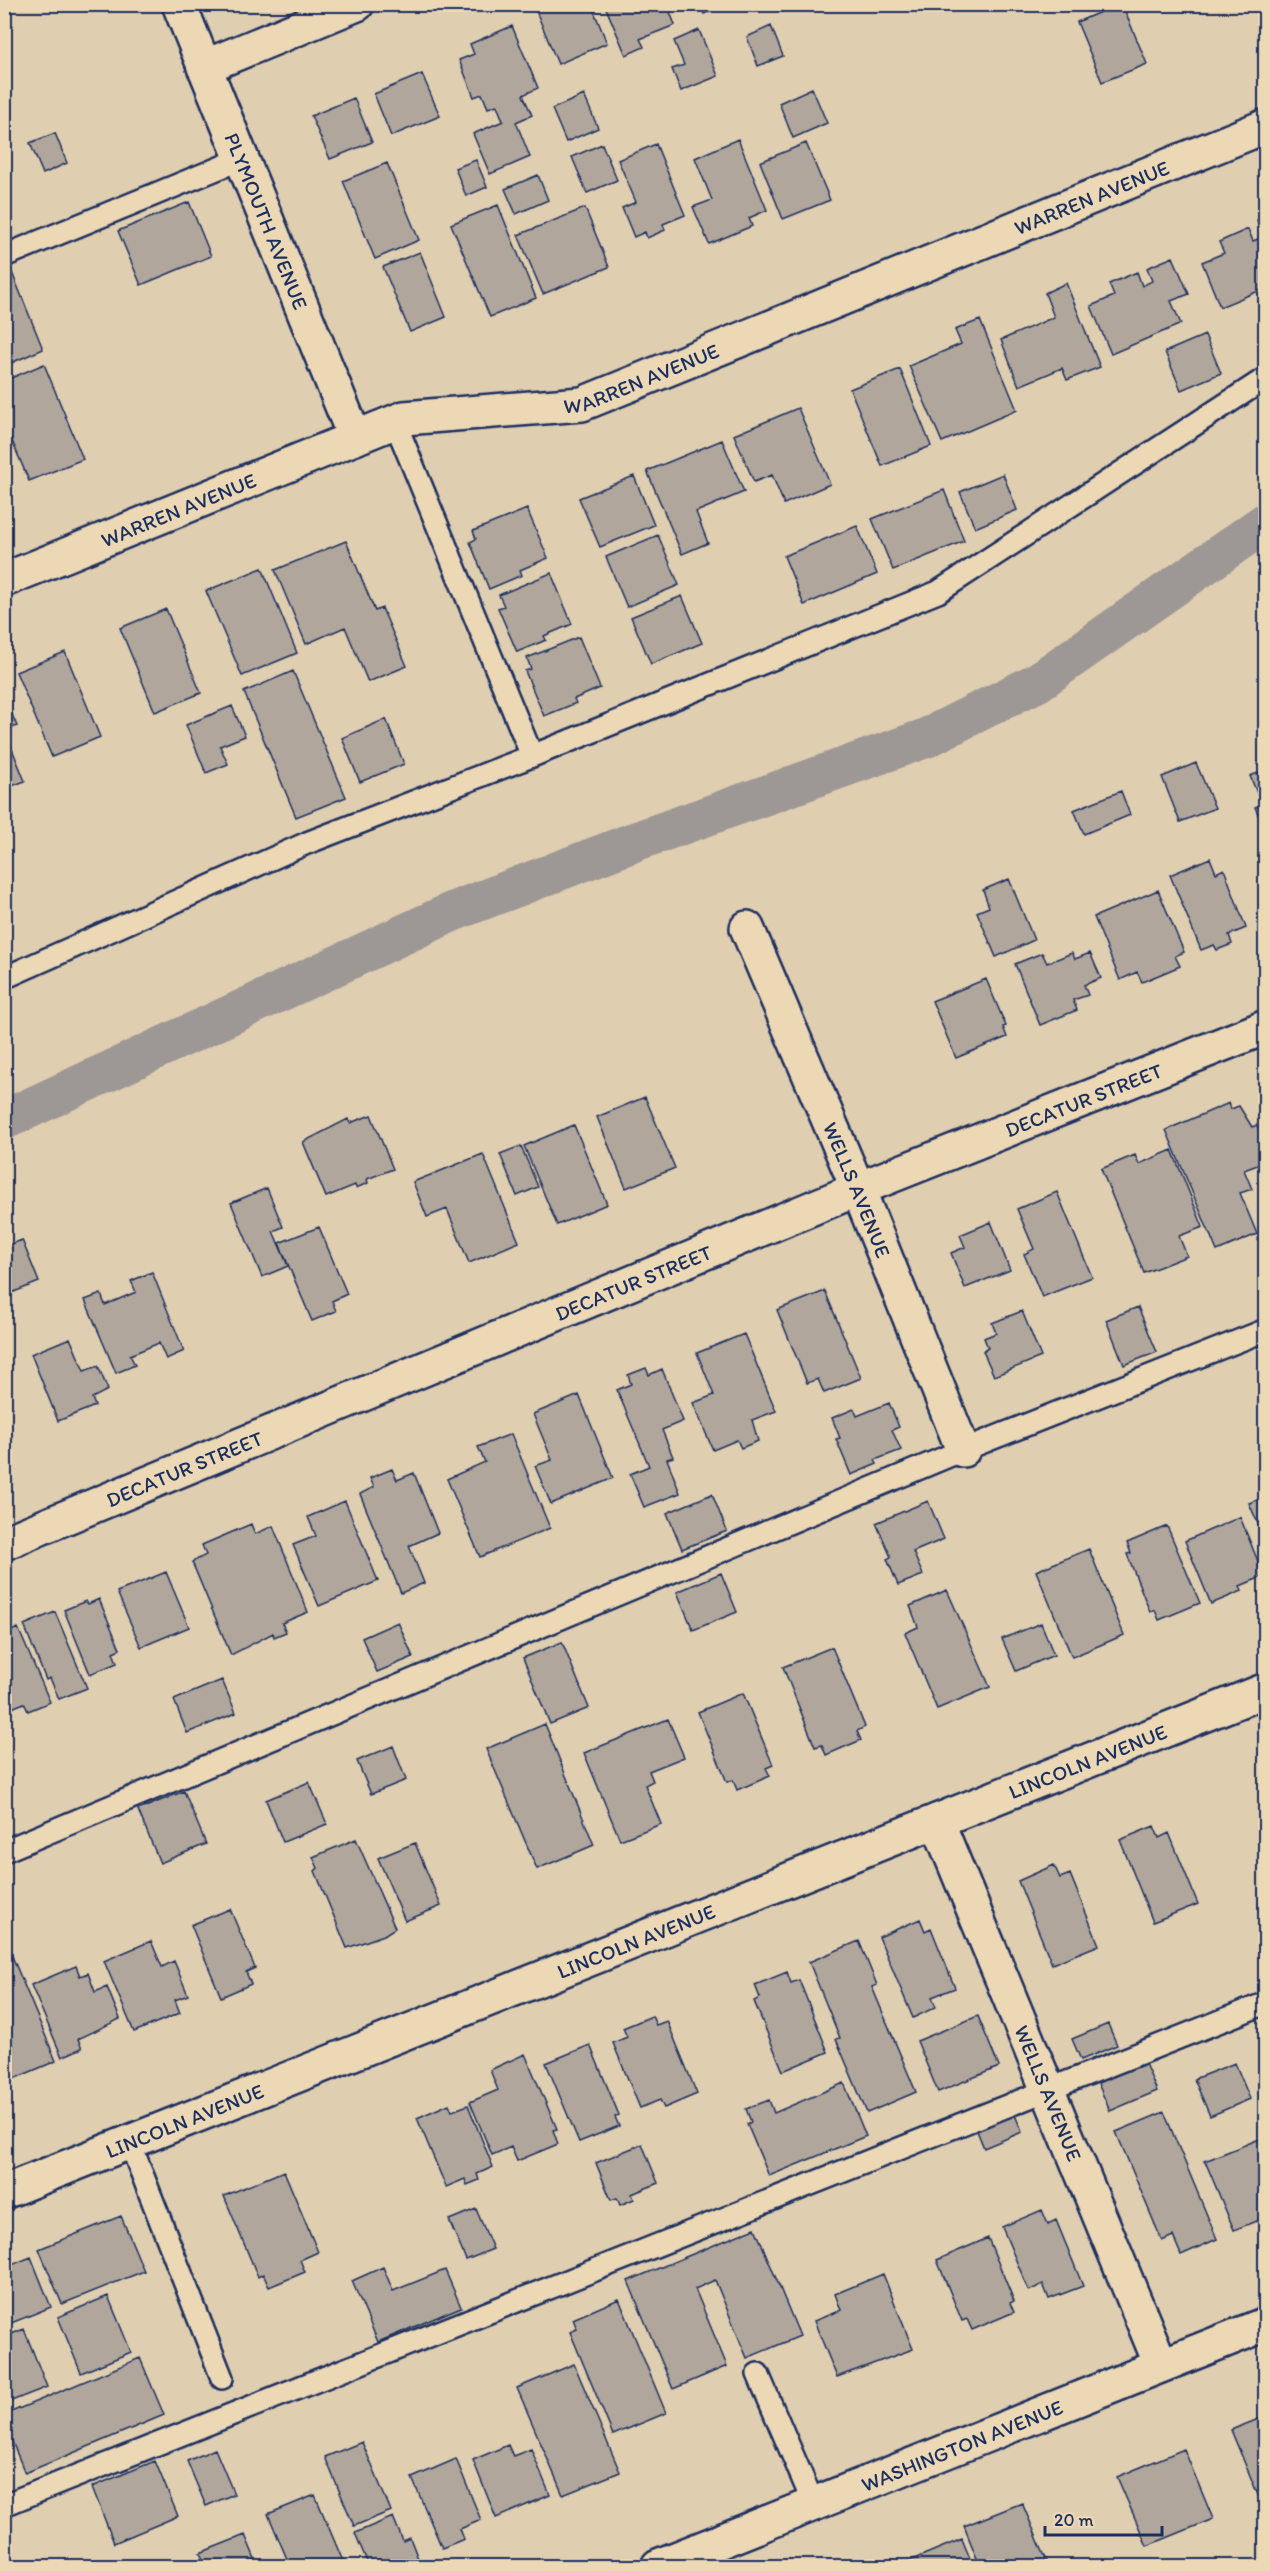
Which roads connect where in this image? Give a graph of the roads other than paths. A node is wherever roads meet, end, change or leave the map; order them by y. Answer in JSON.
{"nodes":[{"id":1,"x":178,"y":4,"type":"edge"},
{"id":2,"x":357,"y":4,"type":"edge"},
{"id":3,"x":204,"y":67,"type":"junction"},
{"id":4,"x":1266,"y":126,"type":"edge"},
{"id":5,"x":241,"y":159,"type":"junction"},
{"id":6,"x":4,"y":256,"type":"edge"},
{"id":7,"x":1266,"y":378,"type":"edge"},
{"id":8,"x":395,"y":422,"type":"junction"},
{"id":9,"x":355,"y":438,"type":"junction"},
{"id":10,"x":4,"y":580,"type":"edge"},
{"id":11,"x":532,"y":756,"type":"junction"},
{"id":12,"x":747,"y":928,"type":"dead end"},
{"id":13,"x":4,"y":978,"type":"edge"},
{"id":14,"x":1266,"y":1027,"type":"edge"},
{"id":15,"x":858,"y":1189,"type":"junction"},
{"id":16,"x":1266,"y":1330,"type":"edge"},
{"id":17,"x":963,"y":1450,"type":"junction"},
{"id":18,"x":4,"y":1543,"type":"edge"},
{"id":19,"x":1266,"y":1690,"type":"edge"},
{"id":20,"x":937,"y":1821,"type":"junction"},
{"id":21,"x":4,"y":1851,"type":"edge"},
{"id":22,"x":1266,"y":2002,"type":"edge"},
{"id":23,"x":1048,"y":2090,"type":"junction"},
{"id":24,"x":130,"y":2143,"type":"junction"},
{"id":25,"x":4,"y":2192,"type":"edge"},
{"id":26,"x":1266,"y":2324,"type":"edge"},
{"id":27,"x":1161,"y":2365,"type":"junction"},
{"id":28,"x":758,"y":2374,"type":"dead end"},
{"id":29,"x":222,"y":2378,"type":"dead end"},
{"id":30,"x":4,"y":2505,"type":"edge"},
{"id":31,"x":814,"y":2505,"type":"junction"},
{"id":32,"x":658,"y":2566,"type":"edge"}],
"edges":[{"from":1,"to":3,"type":"street","name":"PLYMOUTH AVENUE"},
{"from":2,"to":3,"type":"street"},
{"from":3,"to":5,"type":"street","name":"PLYMOUTH AVENUE"},
{"from":4,"to":8,"type":"street","name":"WARREN AVENUE"},
{"from":5,"to":6,"type":"lane"},
{"from":5,"to":9,"type":"street","name":"PLYMOUTH AVENUE"},
{"from":7,"to":11,"type":"lane"},
{"from":8,"to":9,"type":"street","name":"WARREN AVENUE"},
{"from":8,"to":11,"type":"lane"},
{"from":9,"to":10,"type":"street","name":"WARREN AVENUE"},
{"from":11,"to":13,"type":"lane"},
{"from":12,"to":15,"type":"street","name":"WELLS AVENUE"},
{"from":14,"to":15,"type":"street","name":"DECATUR STREET"},
{"from":15,"to":17,"type":"street","name":"WELLS AVENUE"},
{"from":15,"to":18,"type":"street","name":"DECATUR STREET"},
{"from":16,"to":17,"type":"lane"},
{"from":17,"to":21,"type":"lane"},
{"from":19,"to":20,"type":"street","name":"LINCOLN AVENUE"},
{"from":20,"to":23,"type":"street","name":"WELLS AVENUE"},
{"from":20,"to":24,"type":"street","name":"LINCOLN AVENUE"},
{"from":22,"to":23,"type":"lane"},
{"from":23,"to":27,"type":"street","name":"WELLS AVENUE"},
{"from":23,"to":30,"type":"lane"},
{"from":24,"to":25,"type":"street","name":"LINCOLN AVENUE"},
{"from":24,"to":29,"type":"lane"},
{"from":26,"to":27,"type":"street","name":"WASHINGTON AVENUE"},
{"from":27,"to":31,"type":"street","name":"WASHINGTON AVENUE"},
{"from":28,"to":31,"type":"lane"},
{"from":31,"to":32,"type":"street","name":"WASHINGTON AVENUE"}]}
